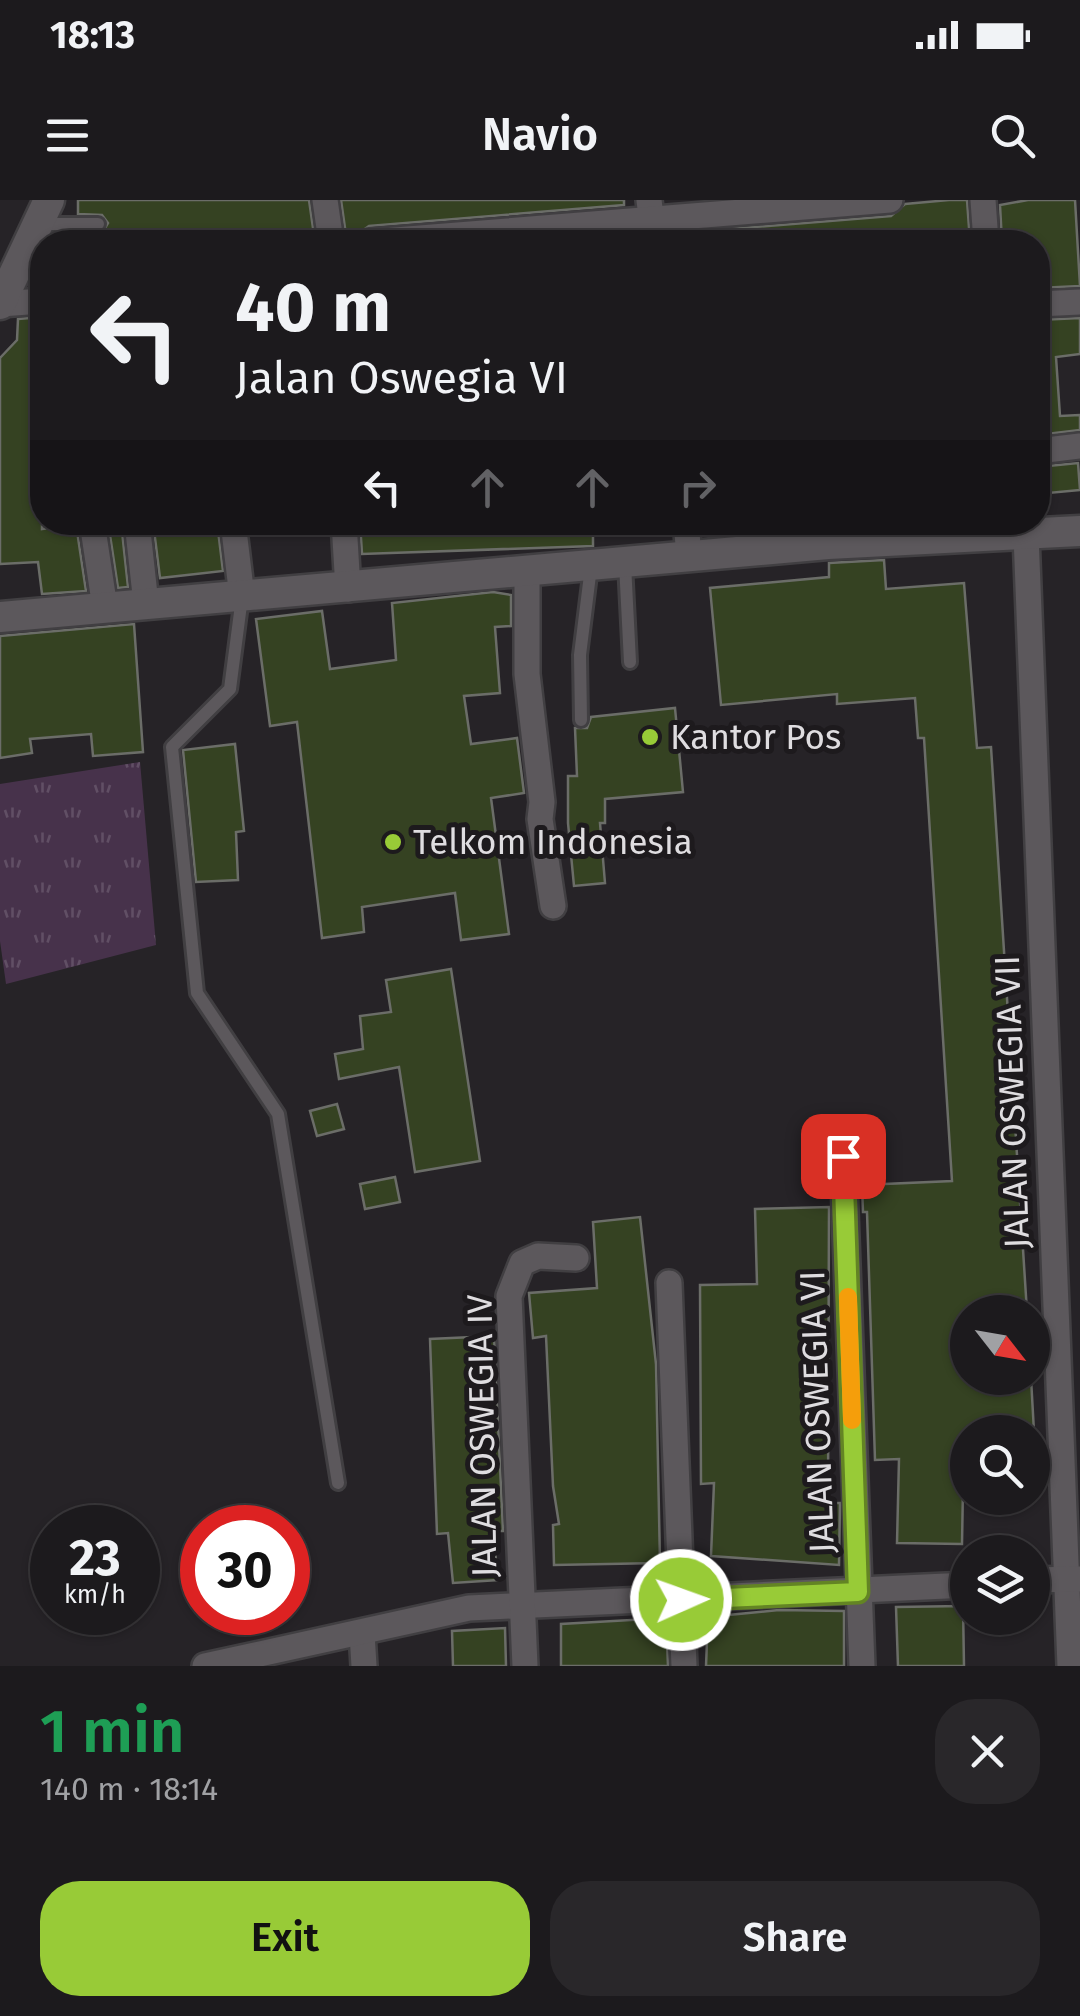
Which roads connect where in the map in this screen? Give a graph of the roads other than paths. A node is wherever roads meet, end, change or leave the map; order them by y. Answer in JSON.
{"nodes":[{"id":1,"x":325,"y":200,"type":"edge"},
{"id":2,"x":890,"y":200,"type":"edge"},
{"id":3,"x":983,"y":200,"type":"edge"},
{"id":4,"x":44,"y":212,"type":"edge"},
{"id":5,"x":651,"y":220,"type":"edge"},
{"id":6,"x":98,"y":224,"type":"dead end"},
{"id":7,"x":329,"y":230,"type":"edge"},
{"id":8,"x":523,"y":230,"type":"edge"},
{"id":9,"x":985,"y":230,"type":"edge"},
{"id":10,"x":30,"y":241,"type":"edge"},
{"id":11,"x":30,"y":301,"type":"edge"},
{"id":12,"x":1080,"y":302,"type":"edge"},
{"id":13,"x":1050,"y":303,"type":"edge"},
{"id":14,"x":0,"y":304,"type":"edge"},
{"id":15,"x":1080,"y":446,"type":"edge"},
{"id":16,"x":1050,"y":450,"type":"edge"},
{"id":17,"x":1050,"y":531,"type":"edge"},
{"id":18,"x":1080,"y":531,"type":"edge"},
{"id":19,"x":94,"y":535,"type":"edge"},
{"id":20,"x":138,"y":535,"type":"edge"},
{"id":21,"x":235,"y":535,"type":"edge"},
{"id":22,"x":345,"y":535,"type":"edge"},
{"id":23,"x":687,"y":535,"type":"edge"},
{"id":24,"x":961,"y":535,"type":"edge"},
{"id":25,"x":1013,"y":535,"type":"edge"},
{"id":26,"x":689,"y":556,"type":"junction"},
{"id":27,"x":625,"y":563,"type":"junction"},
{"id":28,"x":590,"y":567,"type":"junction"},
{"id":29,"x":527,"y":574,"type":"junction"},
{"id":30,"x":348,"y":589,"type":"junction"},
{"id":31,"x":242,"y":597,"type":"junction"},
{"id":32,"x":146,"y":604,"type":"junction"},
{"id":33,"x":106,"y":608,"type":"junction"},
{"id":34,"x":0,"y":616,"type":"edge"},
{"id":35,"x":630,"y":662,"type":"dead end"},
{"id":36,"x":581,"y":720,"type":"dead end"},
{"id":37,"x":553,"y":906,"type":"dead end"},
{"id":38,"x":843,"y":1156,"type":"dead end"},
{"id":39,"x":576,"y":1258,"type":"dead end"},
{"id":40,"x":669,"y":1283,"type":"dead end"},
{"id":41,"x":338,"y":1483,"type":"dead end"},
{"id":42,"x":1073,"y":1579,"type":"edge"},
{"id":43,"x":950,"y":1585,"type":"edge"},
{"id":44,"x":858,"y":1592,"type":"junction"},
{"id":45,"x":681,"y":1600,"type":"junction"},
{"id":46,"x":522,"y":1604,"type":"junction"},
{"id":47,"x":362,"y":1633,"type":"junction"},
{"id":48,"x":204,"y":1666,"type":"edge"},
{"id":49,"x":364,"y":1666,"type":"edge"},
{"id":50,"x":525,"y":1666,"type":"edge"},
{"id":51,"x":684,"y":1666,"type":"edge"},
{"id":52,"x":862,"y":1666,"type":"edge"},
{"id":53,"x":1070,"y":1666,"type":"edge"}],
"edges":[{"from":1,"to":7,"type":"street"},
{"from":2,"to":5,"type":"street"},
{"from":3,"to":9,"type":"street"},
{"from":4,"to":6,"type":"lane"},
{"from":5,"to":8,"type":"street"},
{"from":10,"to":14,"type":"main road"},
{"from":11,"to":14,"type":"street"},
{"from":12,"to":13,"type":"street"},
{"from":15,"to":16,"type":"street"},
{"from":17,"to":18,"type":"main road"},
{"from":19,"to":33,"type":"street"},
{"from":20,"to":32,"type":"street"},
{"from":21,"to":31,"type":"street"},
{"from":22,"to":30,"type":"street"},
{"from":23,"to":26,"type":"street"},
{"from":24,"to":26,"type":"main road"},
{"from":25,"to":42,"type":"street","name":"JALAN OSWEGIA VII"},
{"from":26,"to":27,"type":"main road"},
{"from":27,"to":28,"type":"main road"},
{"from":27,"to":35,"type":"lane"},
{"from":28,"to":29,"type":"main road"},
{"from":28,"to":36,"type":"lane"},
{"from":29,"to":30,"type":"main road"},
{"from":29,"to":37,"type":"street"},
{"from":30,"to":31,"type":"main road"},
{"from":31,"to":32,"type":"main road"},
{"from":31,"to":41,"type":"lane"},
{"from":32,"to":33,"type":"main road"},
{"from":33,"to":34,"type":"main road"},
{"from":38,"to":44,"type":"street","name":"JALAN OSWEGIA VI"},
{"from":39,"to":46,"type":"street","name":"JALAN OSWEGIA IV"},
{"from":40,"to":45,"type":"street"},
{"from":42,"to":53,"type":"street","name":"JALAN OSWEGIA VII"},
{"from":43,"to":44,"type":"street"},
{"from":44,"to":45,"type":"street"},
{"from":44,"to":52,"type":"street","name":"JALAN OSWEGIA VI"},
{"from":45,"to":46,"type":"street"},
{"from":45,"to":51,"type":"street"},
{"from":46,"to":47,"type":"street"},
{"from":46,"to":50,"type":"street","name":"JALAN OSWEGIA IV"},
{"from":47,"to":48,"type":"street"},
{"from":47,"to":49,"type":"street"}]}
